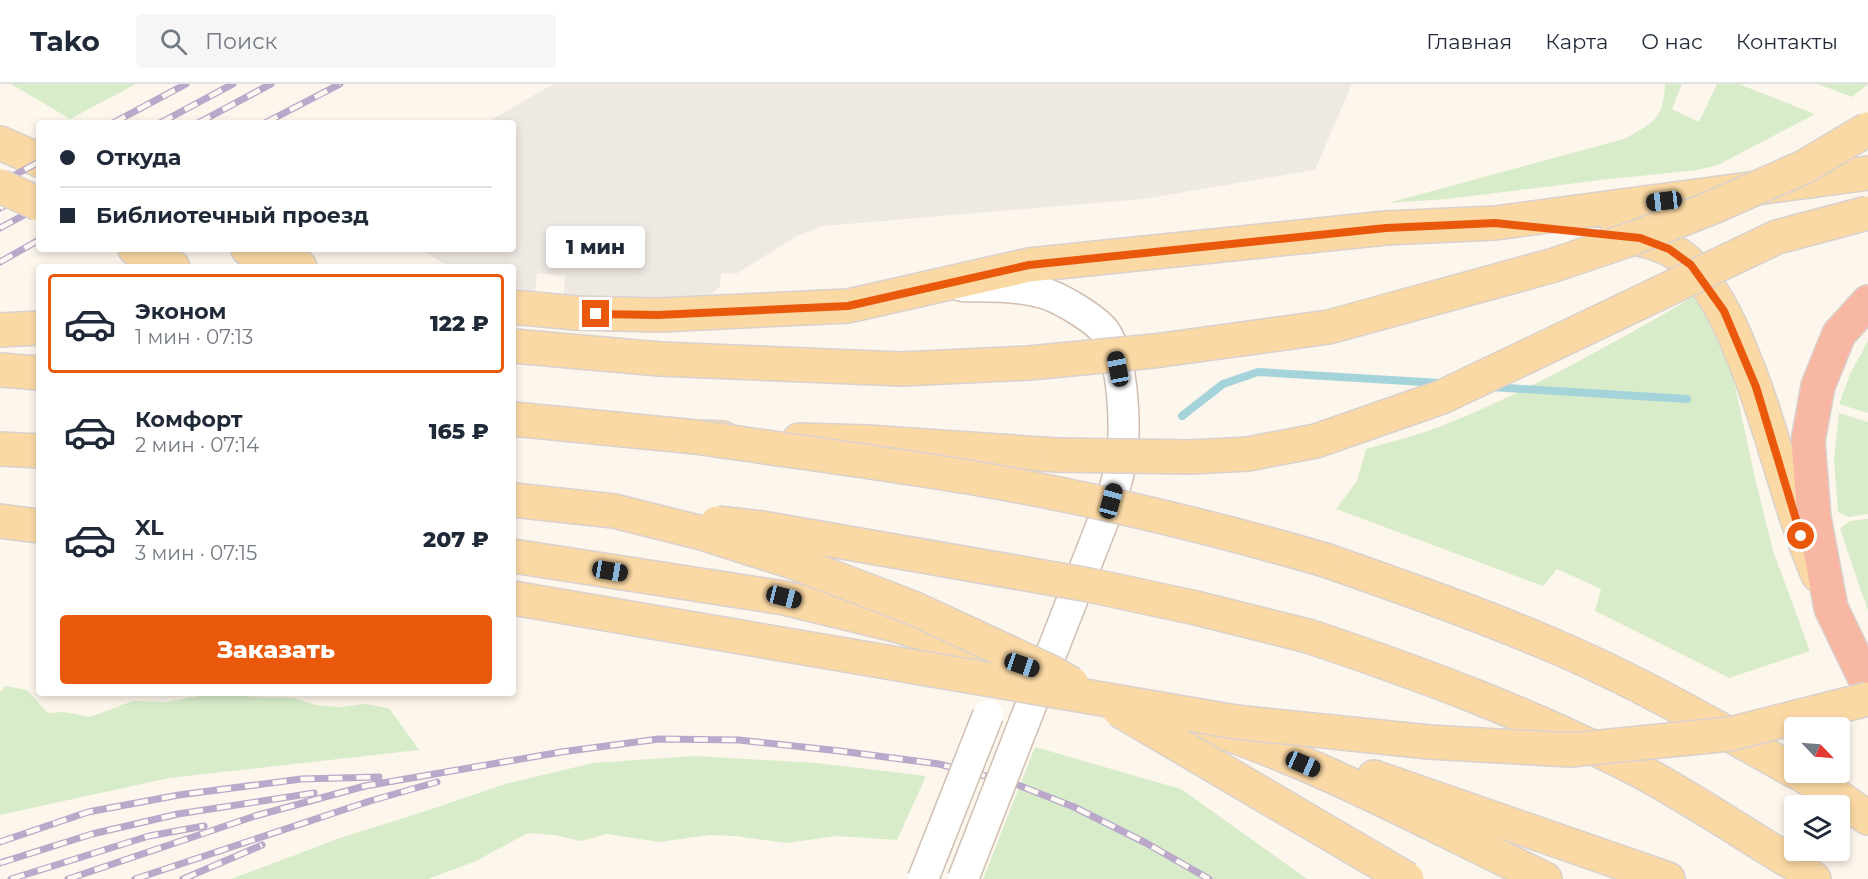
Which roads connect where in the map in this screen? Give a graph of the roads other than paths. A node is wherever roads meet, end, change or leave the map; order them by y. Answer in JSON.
{"nodes":[{"id":1,"x":1868,"y":129,"type":"edge"},
{"id":2,"x":0,"y":143,"type":"edge"},
{"id":3,"x":36,"y":159,"type":"edge"},
{"id":4,"x":1868,"y":173,"type":"edge"},
{"id":5,"x":0,"y":186,"type":"edge"},
{"id":6,"x":36,"y":203,"type":"edge"},
{"id":7,"x":1868,"y":213,"type":"edge"},
{"id":8,"x":1495,"y":223,"type":"junction"},
{"id":9,"x":141,"y":252,"type":"edge"},
{"id":10,"x":257,"y":252,"type":"edge"},
{"id":11,"x":167,"y":264,"type":"edge"},
{"id":12,"x":291,"y":264,"type":"edge"},
{"id":13,"x":938,"y":285,"type":"junction"},
{"id":14,"x":1868,"y":302,"type":"edge"},
{"id":15,"x":516,"y":307,"type":"edge"},
{"id":16,"x":576,"y":313,"type":"junction"},
{"id":17,"x":516,"y":320,"type":"edge"},
{"id":18,"x":36,"y":328,"type":"edge"},
{"id":19,"x":0,"y":330,"type":"edge"},
{"id":20,"x":516,"y":346,"type":"edge"},
{"id":21,"x":0,"y":370,"type":"edge"},
{"id":22,"x":36,"y":373,"type":"edge"},
{"id":23,"x":516,"y":419,"type":"edge"},
{"id":24,"x":696,"y":437,"type":"junction"},
{"id":25,"x":0,"y":449,"type":"edge"},
{"id":26,"x":36,"y":451,"type":"edge"},
{"id":27,"x":516,"y":500,"type":"edge"},
{"id":28,"x":614,"y":511,"type":"junction"},
{"id":29,"x":0,"y":521,"type":"edge"},
{"id":30,"x":36,"y":526,"type":"edge"},
{"id":31,"x":516,"y":556,"type":"edge"},
{"id":32,"x":516,"y":599,"type":"edge"},
{"id":33,"x":1831,"y":608,"type":"junction"},
{"id":34,"x":957,"y":643,"type":"junction"},
{"id":35,"x":1044,"y":673,"type":"junction"},
{"id":36,"x":1868,"y":685,"type":"edge"},
{"id":37,"x":1868,"y":699,"type":"edge"},
{"id":38,"x":1266,"y":747,"type":"junction"},
{"id":39,"x":1784,"y":766,"type":"edge"},
{"id":40,"x":1814,"y":783,"type":"edge"},
{"id":41,"x":1868,"y":818,"type":"edge"},
{"id":42,"x":923,"y":879,"type":"edge"},
{"id":43,"x":963,"y":879,"type":"edge"},
{"id":44,"x":1407,"y":879,"type":"edge"},
{"id":45,"x":1545,"y":879,"type":"edge"},
{"id":46,"x":1668,"y":879,"type":"edge"},
{"id":47,"x":1814,"y":879,"type":"edge"}],
"edges":[{"from":1,"to":20,"type":"main road","bridge":true},
{"from":2,"to":3,"type":"main road"},
{"from":4,"to":8,"type":"main road"},
{"from":5,"to":6,"type":"main road","bridge":true},
{"from":7,"to":24,"type":"main road","bridge":true},
{"from":8,"to":13,"type":"main road"},
{"from":8,"to":33,"type":"main road"},
{"from":9,"to":11,"type":"main road"},
{"from":10,"to":12,"type":"main road"},
{"from":13,"to":16,"type":"main road"},
{"from":13,"to":35,"type":"street"},
{"from":14,"to":33,"type":"highway"},
{"from":15,"to":16,"type":"main road"},
{"from":16,"to":17,"type":"main road"},
{"from":18,"to":19,"type":"main road"},
{"from":21,"to":22,"type":"main road"},
{"from":23,"to":24,"type":"main road"},
{"from":24,"to":39,"type":"main road","bridge":true},
{"from":25,"to":26,"type":"main road"},
{"from":27,"to":28,"type":"main road"},
{"from":28,"to":44,"type":"main road","bridge":true},
{"from":28,"to":47,"type":"main road","bridge":true},
{"from":29,"to":30,"type":"main road"},
{"from":31,"to":34,"type":"main road"},
{"from":32,"to":37,"type":"main road","bridge":true},
{"from":33,"to":36,"type":"highway"},
{"from":34,"to":35,"type":"main road"},
{"from":34,"to":42,"type":"street","bridge":true},
{"from":35,"to":38,"type":"main road"},
{"from":35,"to":43,"type":"street","bridge":true},
{"from":38,"to":45,"type":"main road"},
{"from":38,"to":46,"type":"main road"},
{"from":40,"to":41,"type":"main road"}]}
